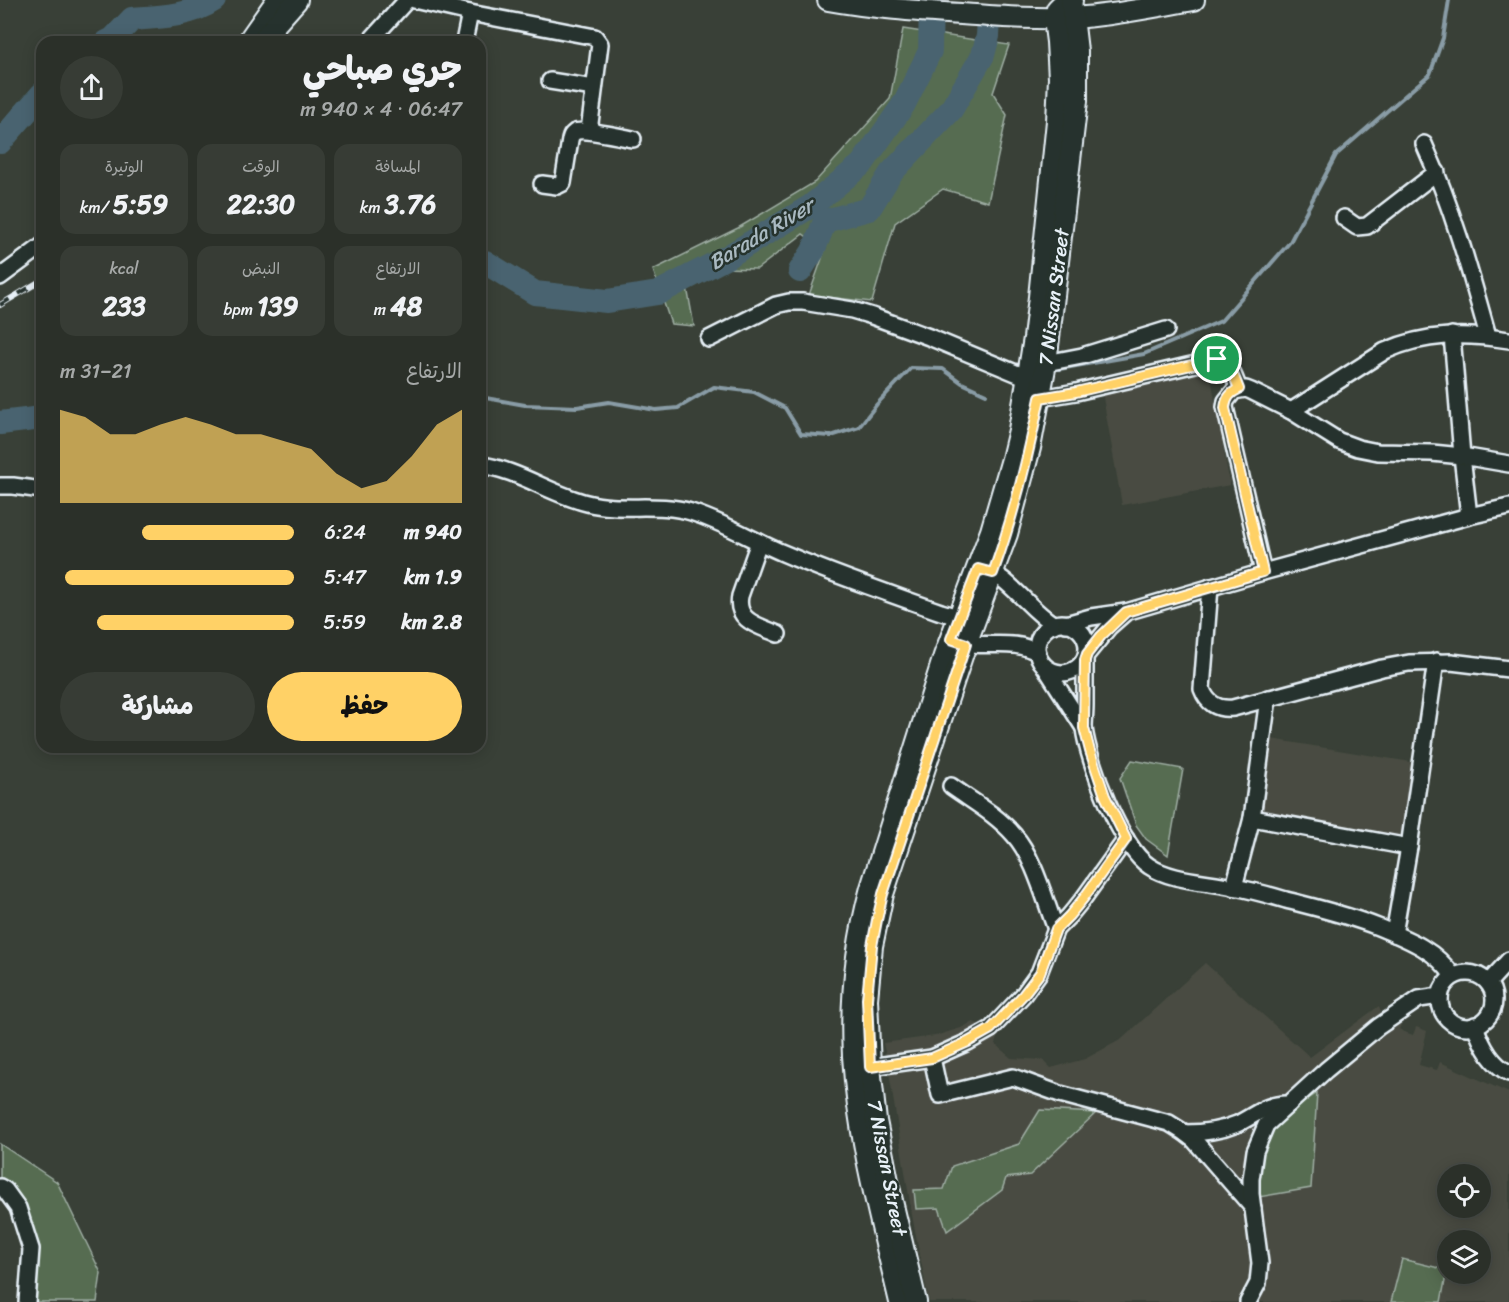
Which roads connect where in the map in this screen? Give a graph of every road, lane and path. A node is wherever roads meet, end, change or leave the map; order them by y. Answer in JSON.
{"nodes":[{"id":1,"x":277,"y":0,"type":"edge"},
{"id":2,"x":297,"y":0,"type":"edge"},
{"id":3,"x":407,"y":0,"type":"edge"},
{"id":4,"x":414,"y":0,"type":"edge"},
{"id":5,"x":828,"y":0,"type":"edge"},
{"id":6,"x":1194,"y":0,"type":"edge"},
{"id":7,"x":1072,"y":4,"type":"edge"},
{"id":8,"x":470,"y":13,"type":"junction"},
{"id":9,"x":1054,"y":19,"type":"junction"},
{"id":10,"x":251,"y":36,"type":"edge"},
{"id":11,"x":265,"y":36,"type":"edge"},
{"id":12,"x":374,"y":36,"type":"edge"},
{"id":13,"x":465,"y":36,"type":"edge"},
{"id":14,"x":550,"y":81,"type":"dead end"},
{"id":15,"x":594,"y":88,"type":"junction"},
{"id":16,"x":589,"y":131,"type":"junction"},
{"id":17,"x":633,"y":139,"type":"dead end"},
{"id":18,"x":1424,"y":144,"type":"dead end"},
{"id":19,"x":1437,"y":172,"type":"junction"},
{"id":20,"x":542,"y":184,"type":"dead end"},
{"id":21,"x":1344,"y":218,"type":"dead end"},
{"id":22,"x":36,"y":250,"type":"edge"},
{"id":23,"x":0,"y":277,"type":"edge"},
{"id":24,"x":1166,"y":330,"type":"dead end"},
{"id":25,"x":1452,"y":335,"type":"junction"},
{"id":26,"x":1488,"y":336,"type":"junction"},
{"id":27,"x":709,"y":339,"type":"dead end"},
{"id":28,"x":1509,"y":340,"type":"edge"},
{"id":29,"x":1046,"y":363,"type":"junction"},
{"id":30,"x":1028,"y":378,"type":"junction"},
{"id":31,"x":1239,"y":389,"type":"junction"},
{"id":32,"x":1040,"y":398,"type":"junction"},
{"id":33,"x":1291,"y":411,"type":"junction"},
{"id":34,"x":1462,"y":456,"type":"junction"},
{"id":35,"x":1509,"y":464,"type":"edge"},
{"id":36,"x":486,"y":466,"type":"edge"},
{"id":37,"x":0,"y":486,"type":"edge"},
{"id":38,"x":36,"y":489,"type":"edge"},
{"id":39,"x":1509,"y":507,"type":"edge"},
{"id":40,"x":1469,"y":516,"type":"junction"},
{"id":41,"x":759,"y":542,"type":"junction"},
{"id":42,"x":986,"y":571,"type":"junction"},
{"id":43,"x":1263,"y":572,"type":"junction"},
{"id":44,"x":1210,"y":587,"type":"junction"},
{"id":45,"x":1126,"y":612,"type":"junction"},
{"id":46,"x":958,"y":617,"type":"junction"},
{"id":47,"x":1060,"y":624,"type":"junction"},
{"id":48,"x":778,"y":634,"type":"dead end"},
{"id":49,"x":958,"y":641,"type":"junction"},
{"id":50,"x":1038,"y":653,"type":"junction"},
{"id":51,"x":1086,"y":657,"type":"junction"},
{"id":52,"x":1436,"y":661,"type":"junction"},
{"id":53,"x":1045,"y":667,"type":"junction"},
{"id":54,"x":1509,"y":669,"type":"edge"},
{"id":55,"x":1268,"y":699,"type":"junction"},
{"id":56,"x":1084,"y":728,"type":"junction"},
{"id":57,"x":951,"y":786,"type":"dead end"},
{"id":58,"x":1252,"y":818,"type":"junction"},
{"id":59,"x":1126,"y":839,"type":"junction"},
{"id":60,"x":1408,"y":847,"type":"junction"},
{"id":61,"x":1234,"y":887,"type":"junction"},
{"id":62,"x":1056,"y":929,"type":"junction"},
{"id":63,"x":1394,"y":933,"type":"junction"},
{"id":64,"x":1509,"y":960,"type":"edge"},
{"id":65,"x":1453,"y":976,"type":"junction"},
{"id":66,"x":1488,"y":983,"type":"junction"},
{"id":67,"x":1440,"y":998,"type":"junction"},
{"id":68,"x":1475,"y":1025,"type":"junction"},
{"id":69,"x":932,"y":1058,"type":"junction"},
{"id":70,"x":870,"y":1067,"type":"junction"},
{"id":71,"x":1509,"y":1073,"type":"edge"},
{"id":72,"x":1289,"y":1104,"type":"junction"},
{"id":73,"x":1185,"y":1133,"type":"junction"},
{"id":74,"x":0,"y":1187,"type":"edge"},
{"id":75,"x":1253,"y":1208,"type":"junction"},
{"id":76,"x":27,"y":1302,"type":"edge"},
{"id":77,"x":900,"y":1302,"type":"edge"},
{"id":78,"x":916,"y":1302,"type":"edge"},
{"id":79,"x":1248,"y":1302,"type":"edge"}],
"edges":[{"from":1,"to":10,"type":"main road"},
{"from":2,"to":11,"type":"main road"},
{"from":3,"to":12,"type":"street"},
{"from":4,"to":8,"type":"street"},
{"from":5,"to":9,"type":"main road"},
{"from":6,"to":7,"type":"main road"},
{"from":7,"to":9,"type":"main road"},
{"from":7,"to":29,"type":"main road","name":"7 Nissan Street"},
{"from":8,"to":13,"type":"street"},
{"from":8,"to":15,"type":"street"},
{"from":9,"to":30,"type":"main road","name":"7 Nissan Street"},
{"from":14,"to":15,"type":"street"},
{"from":15,"to":16,"type":"street"},
{"from":16,"to":17,"type":"street"},
{"from":16,"to":20,"type":"street"},
{"from":18,"to":19,"type":"street"},
{"from":19,"to":21,"type":"street"},
{"from":19,"to":26,"type":"street"},
{"from":22,"to":23,"type":"street"},
{"from":24,"to":29,"type":"street"},
{"from":25,"to":26,"type":"street"},
{"from":25,"to":33,"type":"street"},
{"from":25,"to":34,"type":"street"},
{"from":26,"to":28,"type":"street"},
{"from":27,"to":30,"type":"street"},
{"from":29,"to":32,"type":"main road","name":"7 Nissan Street"},
{"from":30,"to":42,"type":"main road","name":"7 Nissan Street"},
{"from":31,"to":32,"type":"street"},
{"from":31,"to":33,"type":"street"},
{"from":31,"to":43,"type":"street"},
{"from":32,"to":42,"type":"main road","name":"7 Nissan Street"},
{"from":33,"to":34,"type":"street"},
{"from":34,"to":35,"type":"street"},
{"from":34,"to":40,"type":"street"},
{"from":36,"to":41,"type":"street"},
{"from":37,"to":38,"type":"street"},
{"from":39,"to":40,"type":"street"},
{"from":40,"to":43,"type":"street"},
{"from":41,"to":46,"type":"street"},
{"from":41,"to":48,"type":"street"},
{"from":42,"to":46,"type":"main road","name":"7 Nissan Street"},
{"from":42,"to":47,"type":"street"},
{"from":42,"to":49,"type":"main road","name":"7 Nissan Street"},
{"from":43,"to":44,"type":"street"},
{"from":44,"to":45,"type":"street"},
{"from":44,"to":55,"type":"street"},
{"from":45,"to":47,"type":"street"},
{"from":45,"to":51,"type":"street"},
{"from":46,"to":49,"type":"main road","name":"7 Nissan Street"},
{"from":47,"to":50,"type":"street"},
{"from":47,"to":51,"type":"street"},
{"from":49,"to":50,"type":"street"},
{"from":49,"to":70,"type":"main road","name":"7 Nissan Street"},
{"from":49,"to":77,"type":"main road","name":"7 Nissan Street"},
{"from":50,"to":53,"type":"street"},
{"from":51,"to":53,"type":"street"},
{"from":51,"to":56,"type":"street"},
{"from":52,"to":54,"type":"street"},
{"from":52,"to":55,"type":"street"},
{"from":52,"to":60,"type":"street"},
{"from":53,"to":56,"type":"street"},
{"from":55,"to":58,"type":"street"},
{"from":56,"to":59,"type":"street"},
{"from":57,"to":62,"type":"street"},
{"from":58,"to":60,"type":"street"},
{"from":58,"to":61,"type":"street"},
{"from":59,"to":61,"type":"street"},
{"from":59,"to":62,"type":"street"},
{"from":60,"to":63,"type":"street"},
{"from":61,"to":63,"type":"street"},
{"from":62,"to":69,"type":"street"},
{"from":63,"to":65,"type":"street"},
{"from":64,"to":66,"type":"street"},
{"from":65,"to":66,"type":"street"},
{"from":65,"to":67,"type":"street"},
{"from":66,"to":68,"type":"street"},
{"from":67,"to":68,"type":"street"},
{"from":67,"to":72,"type":"street"},
{"from":68,"to":71,"type":"street"},
{"from":69,"to":70,"type":"street"},
{"from":69,"to":73,"type":"street"},
{"from":70,"to":78,"type":"main road","name":"7 Nissan Street"},
{"from":72,"to":73,"type":"street"},
{"from":72,"to":75,"type":"street"},
{"from":73,"to":75,"type":"street"},
{"from":74,"to":76,"type":"street"},
{"from":75,"to":79,"type":"street"}]}
